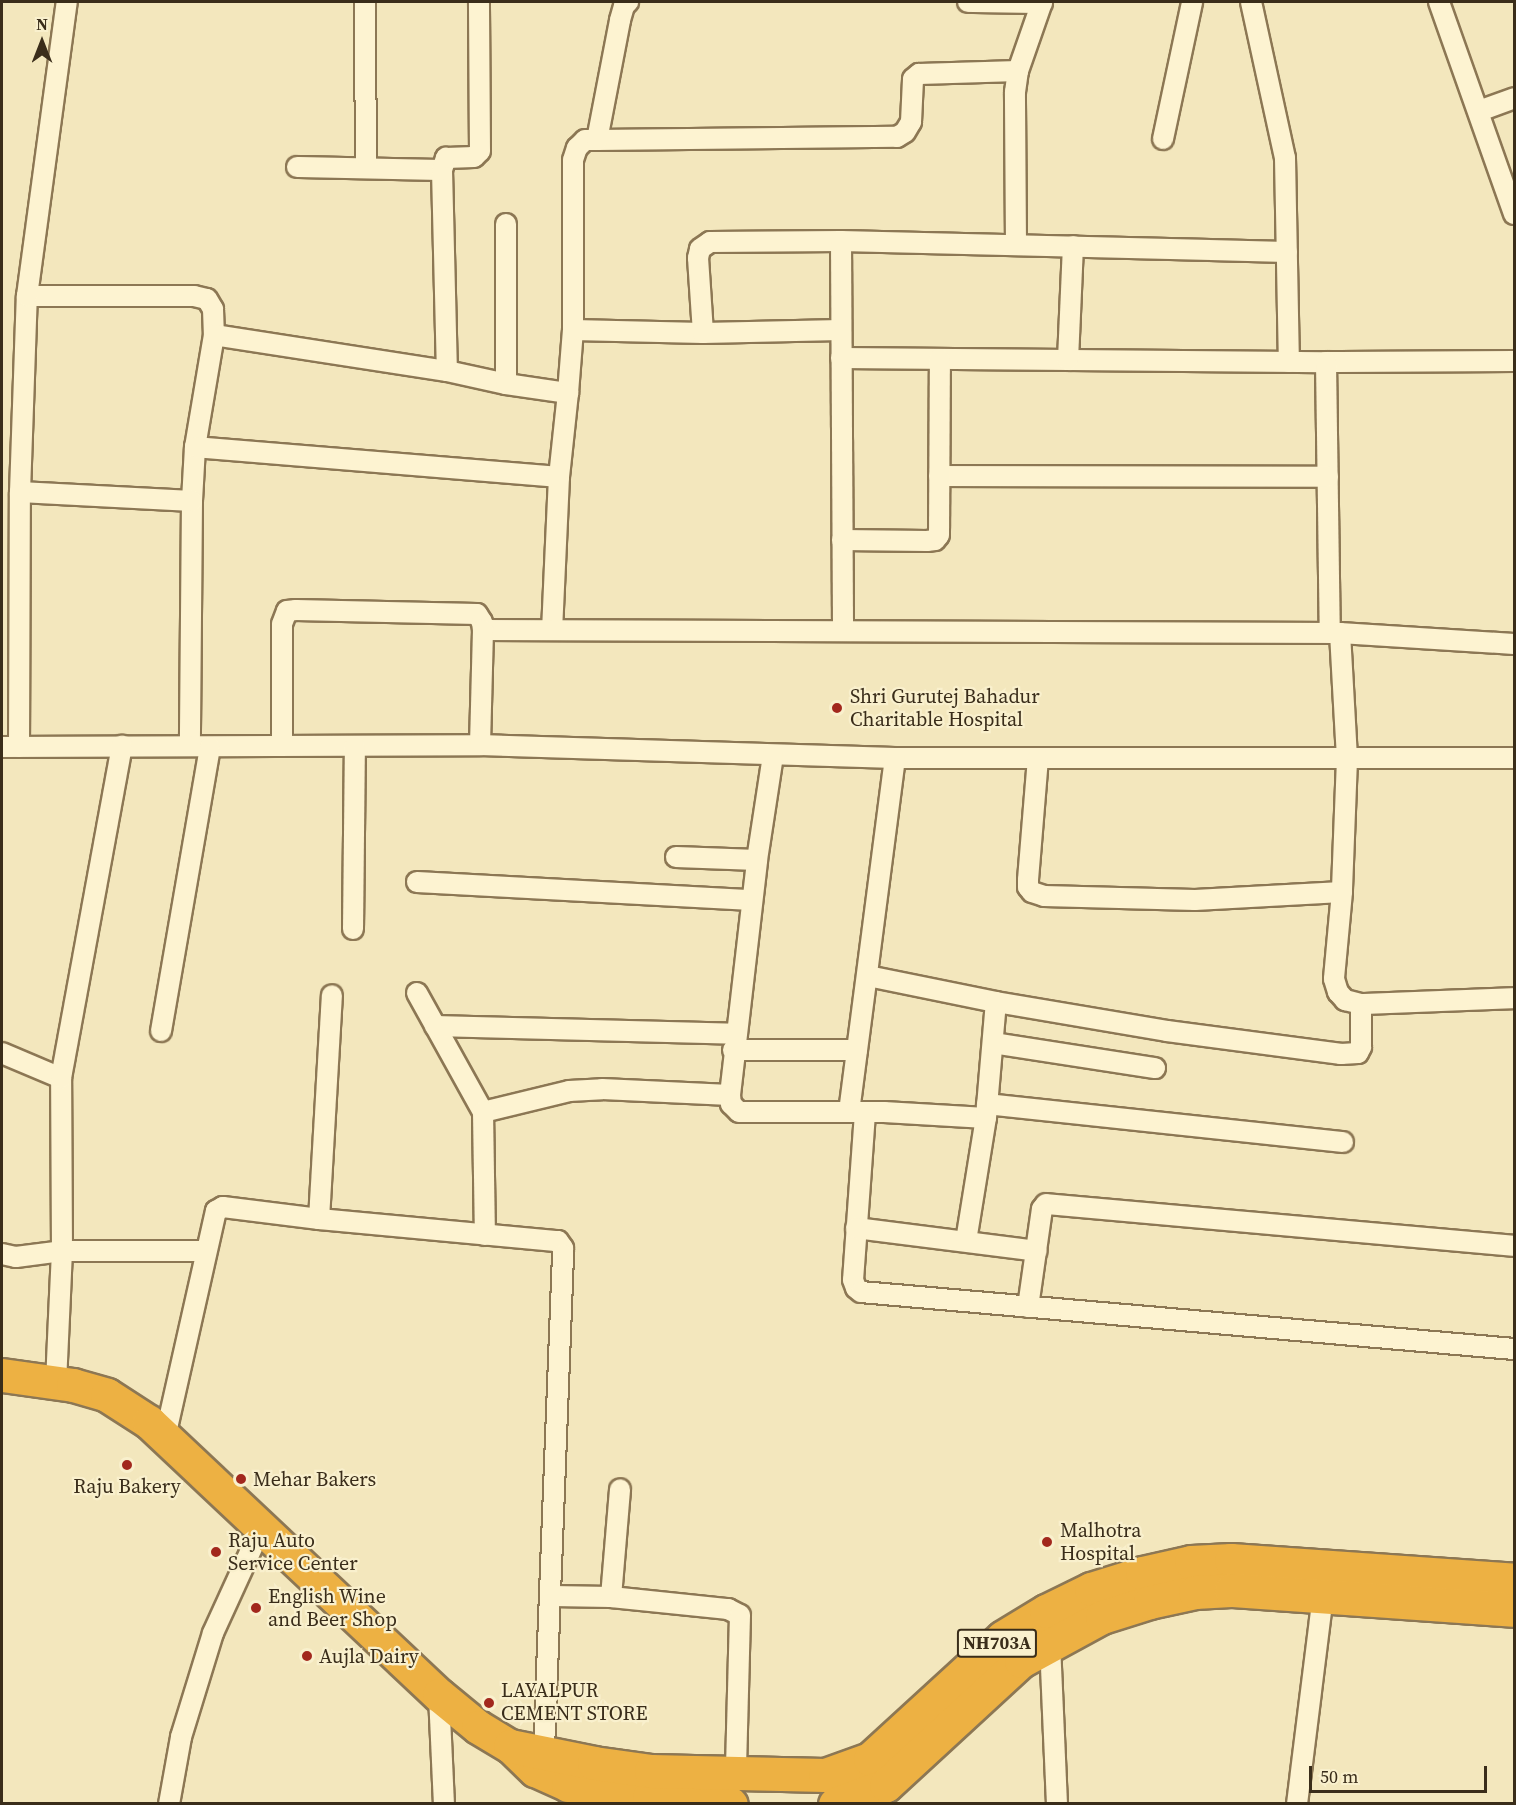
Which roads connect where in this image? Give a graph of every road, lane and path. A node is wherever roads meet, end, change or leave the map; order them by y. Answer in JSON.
{"nodes":[{"id":1,"x":68,"y":2,"type":"edge"},
{"id":2,"x":365,"y":2,"type":"edge"},
{"id":3,"x":479,"y":2,"type":"edge"},
{"id":4,"x":628,"y":2,"type":"edge"},
{"id":5,"x":968,"y":2,"type":"edge"},
{"id":6,"x":1042,"y":2,"type":"edge"},
{"id":7,"x":1192,"y":2,"type":"edge"},
{"id":8,"x":1251,"y":2,"type":"edge"},
{"id":9,"x":1439,"y":2,"type":"edge"},
{"id":10,"x":1018,"y":70,"type":"junction"},
{"id":11,"x":1515,"y":98,"type":"edge"},
{"id":12,"x":1479,"y":111,"type":"junction"},
{"id":13,"x":1163,"y":139,"type":"dead end"},
{"id":14,"x":597,"y":140,"type":"junction"},
{"id":15,"x":297,"y":167,"type":"dead end"},
{"id":16,"x":366,"y":168,"type":"junction"},
{"id":17,"x":442,"y":170,"type":"junction"},
{"id":18,"x":1514,"y":207,"type":"edge"},
{"id":19,"x":506,"y":224,"type":"dead end"},
{"id":20,"x":841,"y":241,"type":"junction"},
{"id":21,"x":1016,"y":245,"type":"junction"},
{"id":22,"x":1074,"y":246,"type":"junction"},
{"id":23,"x":1287,"y":252,"type":"junction"},
{"id":24,"x":27,"y":296,"type":"junction"},
{"id":25,"x":573,"y":330,"type":"junction"},
{"id":26,"x":841,"y":330,"type":"junction"},
{"id":27,"x":703,"y":333,"type":"junction"},
{"id":28,"x":214,"y":335,"type":"junction"},
{"id":29,"x":841,"y":358,"type":"junction"},
{"id":30,"x":940,"y":359,"type":"junction"},
{"id":31,"x":1068,"y":360,"type":"junction"},
{"id":32,"x":1515,"y":361,"type":"edge"},
{"id":33,"x":1289,"y":362,"type":"junction"},
{"id":34,"x":1326,"y":363,"type":"junction"},
{"id":35,"x":447,"y":371,"type":"junction"},
{"id":36,"x":506,"y":384,"type":"junction"},
{"id":37,"x":568,"y":393,"type":"junction"},
{"id":38,"x":195,"y":447,"type":"junction"},
{"id":39,"x":939,"y":476,"type":"junction"},
{"id":40,"x":560,"y":477,"type":"junction"},
{"id":41,"x":1328,"y":477,"type":"junction"},
{"id":42,"x":20,"y":492,"type":"junction"},
{"id":43,"x":192,"y":501,"type":"junction"},
{"id":44,"x":842,"y":540,"type":"junction"},
{"id":45,"x":483,"y":630,"type":"junction"},
{"id":46,"x":552,"y":630,"type":"junction"},
{"id":47,"x":843,"y":631,"type":"junction"},
{"id":48,"x":1335,"y":633,"type":"junction"},
{"id":49,"x":1515,"y":644,"type":"edge"},
{"id":50,"x":480,"y":745,"type":"junction"},
{"id":51,"x":122,"y":746,"type":"junction"},
{"id":52,"x":190,"y":746,"type":"junction"},
{"id":53,"x":282,"y":746,"type":"junction"},
{"id":54,"x":356,"y":746,"type":"junction"},
{"id":55,"x":10,"y":747,"type":"edge"},
{"id":56,"x":210,"y":747,"type":"junction"},
{"id":57,"x":773,"y":755,"type":"junction"},
{"id":58,"x":895,"y":758,"type":"junction"},
{"id":59,"x":1038,"y":758,"type":"junction"},
{"id":60,"x":1515,"y":758,"type":"edge"},
{"id":61,"x":1347,"y":759,"type":"junction"},
{"id":62,"x":676,"y":857,"type":"dead end"},
{"id":63,"x":757,"y":860,"type":"junction"},
{"id":64,"x":417,"y":882,"type":"dead end"},
{"id":65,"x":1342,"y":892,"type":"junction"},
{"id":66,"x":752,"y":900,"type":"junction"},
{"id":67,"x":353,"y":929,"type":"dead end"},
{"id":68,"x":868,"y":976,"type":"junction"},
{"id":69,"x":417,"y":993,"type":"dead end"},
{"id":70,"x":332,"y":995,"type":"dead end"},
{"id":71,"x":1515,"y":998,"type":"edge"},
{"id":72,"x":996,"y":1002,"type":"junction"},
{"id":73,"x":1361,"y":1004,"type":"junction"},
{"id":74,"x":435,"y":1026,"type":"junction"},
{"id":75,"x":161,"y":1030,"type":"dead end"},
{"id":76,"x":734,"y":1042,"type":"junction"},
{"id":77,"x":993,"y":1043,"type":"junction"},
{"id":78,"x":856,"y":1050,"type":"junction"},
{"id":79,"x":2,"y":1053,"type":"edge"},
{"id":80,"x":1155,"y":1068,"type":"dead end"},
{"id":81,"x":62,"y":1078,"type":"junction"},
{"id":82,"x":730,"y":1095,"type":"junction"},
{"id":83,"x":986,"y":1111,"type":"junction"},
{"id":84,"x":483,"y":1112,"type":"junction"},
{"id":85,"x":857,"y":1113,"type":"junction"},
{"id":86,"x":1343,"y":1143,"type":"dead end"},
{"id":87,"x":319,"y":1219,"type":"junction"},
{"id":88,"x":855,"y":1227,"type":"junction"},
{"id":89,"x":485,"y":1235,"type":"junction"},
{"id":90,"x":966,"y":1241,"type":"junction"},
{"id":91,"x":1515,"y":1246,"type":"edge"},
{"id":92,"x":62,"y":1251,"type":"junction"},
{"id":93,"x":206,"y":1251,"type":"junction"},
{"id":94,"x":1037,"y":1251,"type":"junction"},
{"id":95,"x":2,"y":1254,"type":"edge"},
{"id":96,"x":1028,"y":1307,"type":"junction"},
{"id":97,"x":1515,"y":1349,"type":"edge"},
{"id":98,"x":2,"y":1375,"type":"edge"},
{"id":99,"x":56,"y":1383,"type":"junction"},
{"id":100,"x":165,"y":1437,"type":"junction"},
{"id":101,"x":620,"y":1489,"type":"dead end"},
{"id":102,"x":261,"y":1528,"type":"junction"},
{"id":103,"x":1515,"y":1580,"type":"edge"},
{"id":104,"x":552,"y":1596,"type":"junction"},
{"id":105,"x":1323,"y":1596,"type":"junction"},
{"id":106,"x":611,"y":1597,"type":"junction"},
{"id":107,"x":1515,"y":1610,"type":"edge"},
{"id":108,"x":1050,"y":1644,"type":"junction"},
{"id":109,"x":439,"y":1695,"type":"junction"},
{"id":110,"x":510,"y":1746,"type":"junction"},
{"id":111,"x":544,"y":1751,"type":"junction"},
{"id":112,"x":734,"y":1788,"type":"edge"},
{"id":113,"x":626,"y":1798,"type":"edge"},
{"id":114,"x":169,"y":1803,"type":"edge"},
{"id":115,"x":444,"y":1803,"type":"edge"},
{"id":116,"x":835,"y":1803,"type":"edge"},
{"id":117,"x":1057,"y":1803,"type":"edge"},
{"id":118,"x":1297,"y":1803,"type":"edge"}],
"edges":[{"from":1,"to":24,"type":"street"},
{"from":2,"to":16,"type":"street"},
{"from":3,"to":17,"type":"street"},
{"from":4,"to":14,"type":"street"},
{"from":5,"to":6,"type":"street"},
{"from":6,"to":10,"type":"street"},
{"from":7,"to":13,"type":"street"},
{"from":8,"to":23,"type":"street"},
{"from":9,"to":12,"type":"street"},
{"from":10,"to":14,"type":"street"},
{"from":10,"to":21,"type":"street"},
{"from":11,"to":12,"type":"street"},
{"from":12,"to":18,"type":"street"},
{"from":14,"to":25,"type":"street"},
{"from":15,"to":16,"type":"street"},
{"from":16,"to":17,"type":"street"},
{"from":17,"to":35,"type":"street"},
{"from":19,"to":36,"type":"street"},
{"from":20,"to":21,"type":"street"},
{"from":20,"to":26,"type":"street"},
{"from":20,"to":27,"type":"street"},
{"from":21,"to":22,"type":"street"},
{"from":22,"to":23,"type":"street"},
{"from":22,"to":31,"type":"street"},
{"from":23,"to":33,"type":"street"},
{"from":24,"to":28,"type":"street"},
{"from":24,"to":42,"type":"street"},
{"from":25,"to":27,"type":"street"},
{"from":25,"to":37,"type":"street"},
{"from":26,"to":27,"type":"street"},
{"from":26,"to":29,"type":"street"},
{"from":28,"to":35,"type":"street"},
{"from":28,"to":38,"type":"street"},
{"from":29,"to":30,"type":"street"},
{"from":29,"to":44,"type":"street"},
{"from":30,"to":31,"type":"street"},
{"from":30,"to":39,"type":"street"},
{"from":31,"to":33,"type":"street"},
{"from":32,"to":34,"type":"street"},
{"from":33,"to":34,"type":"street"},
{"from":34,"to":41,"type":"street"},
{"from":35,"to":36,"type":"street"},
{"from":36,"to":37,"type":"street"},
{"from":37,"to":40,"type":"street"},
{"from":38,"to":40,"type":"street"},
{"from":38,"to":43,"type":"street"},
{"from":39,"to":41,"type":"street"},
{"from":39,"to":44,"type":"street"},
{"from":40,"to":46,"type":"street"},
{"from":41,"to":48,"type":"street"},
{"from":42,"to":43,"type":"street"},
{"from":42,"to":55,"type":"street"},
{"from":43,"to":52,"type":"street"},
{"from":44,"to":47,"type":"street"},
{"from":45,"to":46,"type":"street"},
{"from":45,"to":50,"type":"street"},
{"from":45,"to":53,"type":"street"},
{"from":46,"to":47,"type":"street"},
{"from":47,"to":48,"type":"street"},
{"from":48,"to":49,"type":"street"},
{"from":48,"to":61,"type":"street"},
{"from":50,"to":54,"type":"street"},
{"from":50,"to":57,"type":"street"},
{"from":51,"to":52,"type":"street"},
{"from":51,"to":55,"type":"street"},
{"from":51,"to":81,"type":"street"},
{"from":52,"to":56,"type":"street"},
{"from":53,"to":54,"type":"street"},
{"from":53,"to":56,"type":"street"},
{"from":54,"to":67,"type":"street"},
{"from":56,"to":75,"type":"street"},
{"from":57,"to":58,"type":"street"},
{"from":57,"to":63,"type":"street"},
{"from":58,"to":59,"type":"street"},
{"from":58,"to":68,"type":"street"},
{"from":59,"to":61,"type":"street"},
{"from":59,"to":65,"type":"street"},
{"from":60,"to":61,"type":"street"},
{"from":61,"to":65,"type":"street"},
{"from":62,"to":63,"type":"street"},
{"from":63,"to":66,"type":"street"},
{"from":64,"to":66,"type":"street"},
{"from":65,"to":73,"type":"street"},
{"from":66,"to":76,"type":"street"},
{"from":68,"to":72,"type":"street"},
{"from":68,"to":78,"type":"street"},
{"from":69,"to":74,"type":"street"},
{"from":70,"to":87,"type":"street"},
{"from":71,"to":73,"type":"street"},
{"from":72,"to":73,"type":"street"},
{"from":72,"to":77,"type":"street"},
{"from":74,"to":76,"type":"street"},
{"from":74,"to":84,"type":"street"},
{"from":76,"to":78,"type":"street"},
{"from":76,"to":82,"type":"street"},
{"from":77,"to":80,"type":"street"},
{"from":77,"to":83,"type":"street"},
{"from":78,"to":85,"type":"street"},
{"from":79,"to":81,"type":"street"},
{"from":81,"to":92,"type":"street"},
{"from":82,"to":84,"type":"street"},
{"from":82,"to":85,"type":"street"},
{"from":83,"to":85,"type":"street"},
{"from":83,"to":86,"type":"street"},
{"from":83,"to":90,"type":"street"},
{"from":84,"to":89,"type":"street"},
{"from":85,"to":88,"type":"street"},
{"from":87,"to":89,"type":"street"},
{"from":87,"to":93,"type":"street"},
{"from":88,"to":90,"type":"street"},
{"from":88,"to":96,"type":"street"},
{"from":89,"to":104,"type":"street"},
{"from":90,"to":94,"type":"street"},
{"from":91,"to":94,"type":"street"},
{"from":92,"to":93,"type":"street"},
{"from":92,"to":95,"type":"street"},
{"from":92,"to":99,"type":"street"},
{"from":93,"to":100,"type":"street"},
{"from":94,"to":96,"type":"street"},
{"from":96,"to":97,"type":"street"},
{"from":98,"to":99,"type":"highway","number":"NH703A"},
{"from":99,"to":100,"type":"highway","number":"NH703A"},
{"from":100,"to":102,"type":"highway","number":"NH703A"},
{"from":101,"to":106,"type":"street"},
{"from":102,"to":109,"type":"highway","number":"NH703A"},
{"from":102,"to":114,"type":"street"},
{"from":103,"to":112,"type":"highway","number":"NH703A"},
{"from":104,"to":106,"type":"street"},
{"from":104,"to":111,"type":"street"},
{"from":105,"to":107,"type":"highway","number":"NH703A"},
{"from":105,"to":108,"type":"highway","number":"NH703A"},
{"from":105,"to":118,"type":"street"},
{"from":106,"to":112,"type":"street"},
{"from":108,"to":116,"type":"highway","number":"NH703A"},
{"from":108,"to":117,"type":"street"},
{"from":109,"to":110,"type":"highway","number":"NH703A"},
{"from":109,"to":115,"type":"street"},
{"from":110,"to":111,"type":"highway","number":"NH703A"},
{"from":110,"to":113,"type":"highway","number":"NH703A"},
{"from":111,"to":112,"type":"highway","number":"NH703A"},
{"from":112,"to":113,"type":"highway","number":"NH703A"}]}
